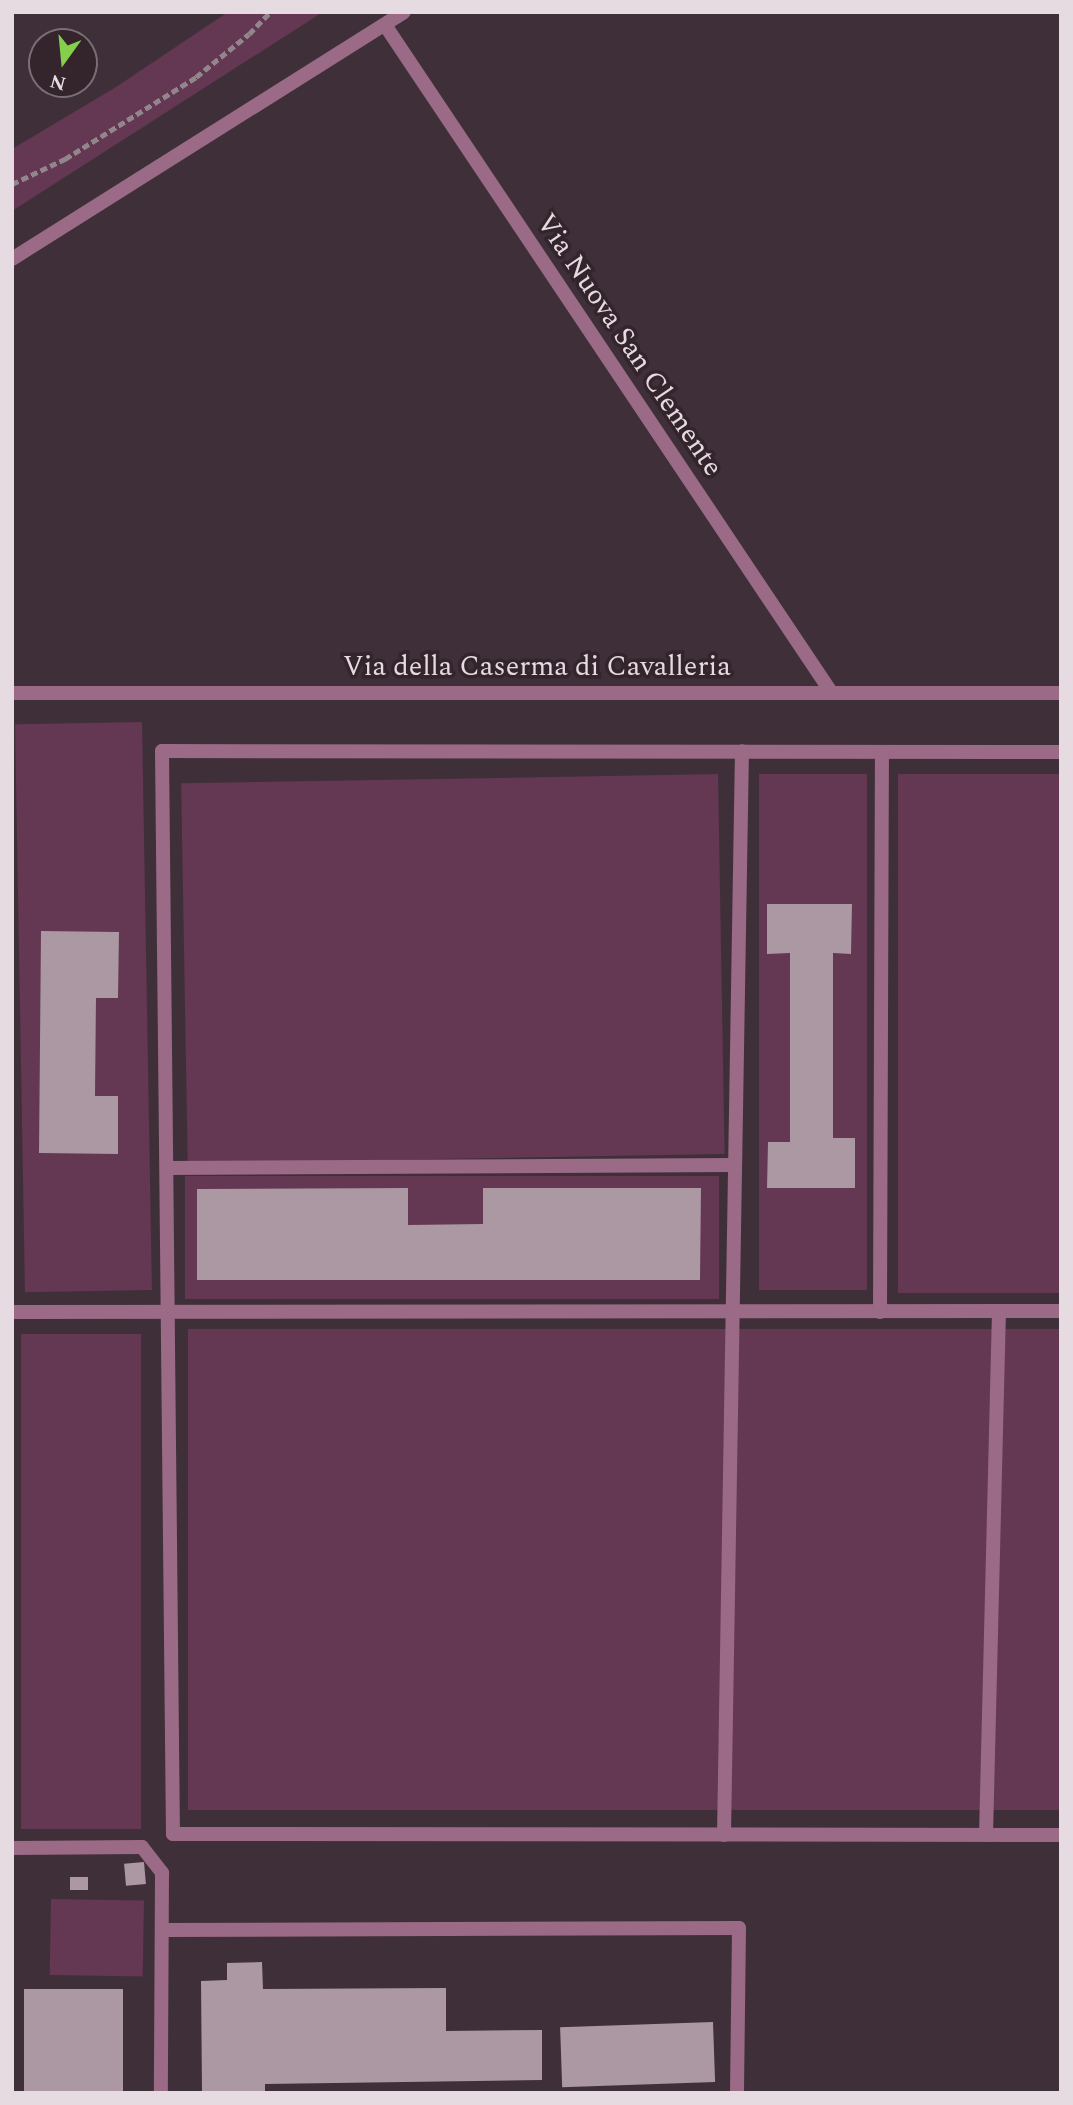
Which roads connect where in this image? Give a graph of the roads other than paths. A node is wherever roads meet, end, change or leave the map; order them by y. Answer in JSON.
{"nodes":[{"id":1,"x":404,"y":12,"type":"edge"},
{"id":2,"x":385,"y":25,"type":"junction"},
{"id":3,"x":12,"y":259,"type":"edge"},
{"id":4,"x":831,"y":692,"type":"junction"},
{"id":5,"x":12,"y":693,"type":"edge"},
{"id":6,"x":1061,"y":693,"type":"edge"},
{"id":7,"x":742,"y":751,"type":"junction"},
{"id":8,"x":882,"y":752,"type":"junction"},
{"id":9,"x":1061,"y":752,"type":"edge"},
{"id":10,"x":736,"y":1165,"type":"junction"},
{"id":11,"x":168,"y":1168,"type":"junction"},
{"id":12,"x":999,"y":1311,"type":"junction"},
{"id":13,"x":1061,"y":1311,"type":"edge"},
{"id":14,"x":12,"y":1312,"type":"edge"},
{"id":15,"x":170,"y":1312,"type":"junction"},
{"id":16,"x":733,"y":1312,"type":"junction"},
{"id":17,"x":880,"y":1312,"type":"junction"},
{"id":18,"x":724,"y":1835,"type":"junction"},
{"id":19,"x":986,"y":1835,"type":"junction"},
{"id":20,"x":1061,"y":1835,"type":"edge"},
{"id":21,"x":12,"y":1848,"type":"edge"},
{"id":22,"x":162,"y":1930,"type":"junction"},
{"id":23,"x":161,"y":2093,"type":"edge"},
{"id":24,"x":737,"y":2093,"type":"edge"}],
"edges":[{"from":1,"to":2,"type":"street"},
{"from":2,"to":3,"type":"street"},
{"from":2,"to":4,"type":"street","name":"Via Nuova San Clemente"},
{"from":4,"to":5,"type":"street","name":"Via della Caserma di Cavalleria"},
{"from":4,"to":6,"type":"street","name":"Via della Caserma di Cavalleria"},
{"from":7,"to":8,"type":"street"},
{"from":7,"to":10,"type":"street"},
{"from":7,"to":11,"type":"street"},
{"from":8,"to":9,"type":"street"},
{"from":8,"to":17,"type":"street"},
{"from":10,"to":11,"type":"street"},
{"from":10,"to":16,"type":"street"},
{"from":11,"to":15,"type":"street"},
{"from":12,"to":13,"type":"street"},
{"from":12,"to":17,"type":"street"},
{"from":12,"to":19,"type":"street"},
{"from":14,"to":15,"type":"street"},
{"from":15,"to":16,"type":"street"},
{"from":15,"to":18,"type":"street"},
{"from":16,"to":17,"type":"street"},
{"from":16,"to":18,"type":"street"},
{"from":18,"to":19,"type":"street"},
{"from":19,"to":20,"type":"street"},
{"from":21,"to":22,"type":"street"},
{"from":22,"to":23,"type":"street"},
{"from":22,"to":24,"type":"street"}]}
